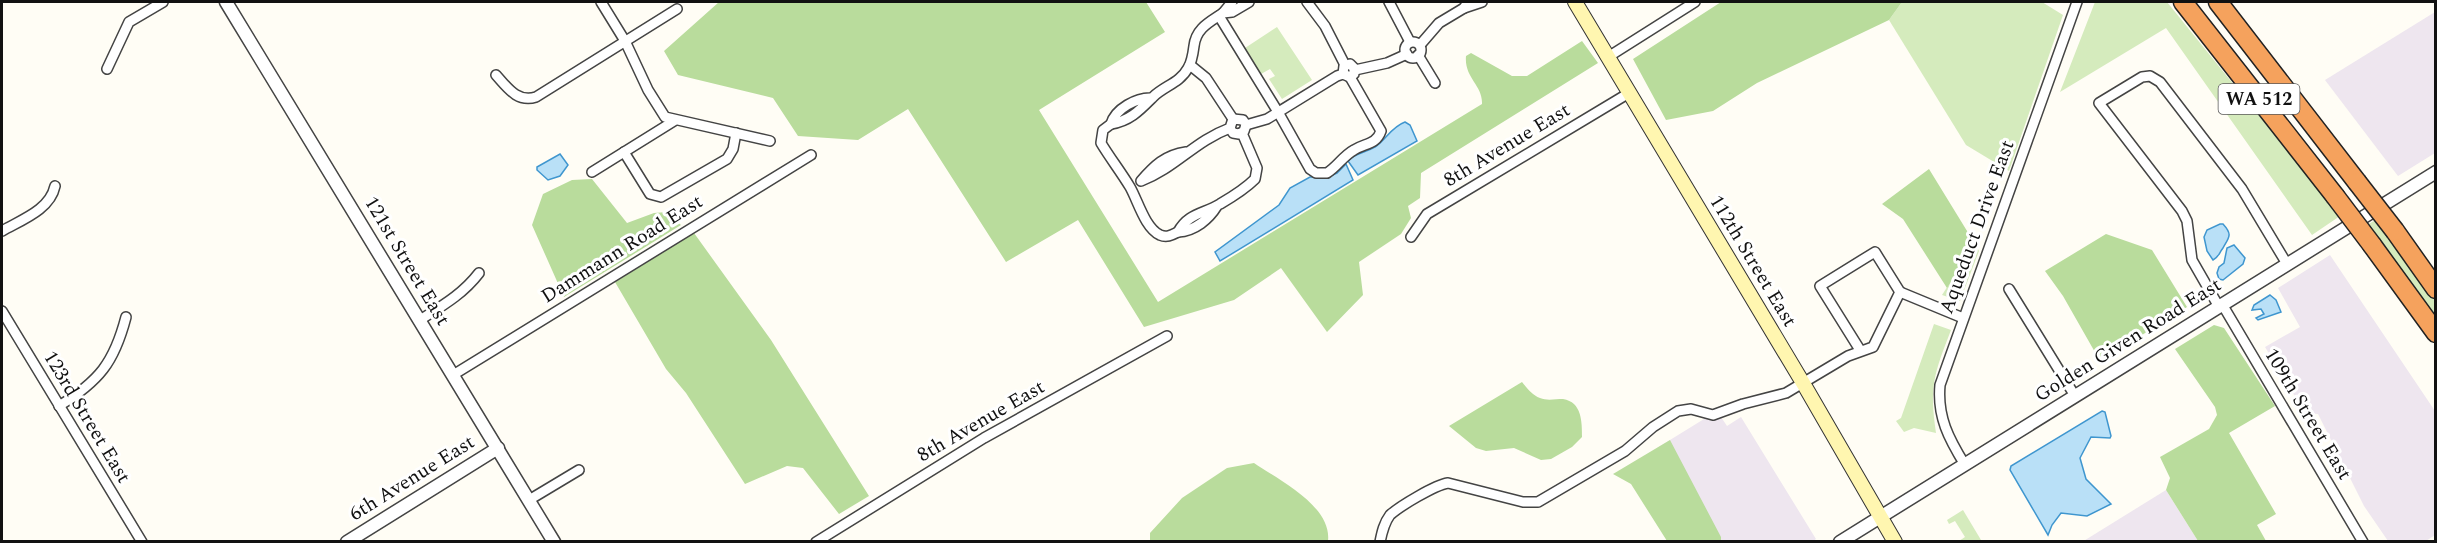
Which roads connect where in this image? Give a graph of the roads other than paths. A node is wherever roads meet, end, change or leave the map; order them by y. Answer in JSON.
{"nodes":[{"id":1,"x":163,"y":2,"type":"edge"},
{"id":2,"x":226,"y":2,"type":"edge"},
{"id":3,"x":601,"y":2,"type":"edge"},
{"id":4,"x":1232,"y":2,"type":"edge"},
{"id":5,"x":1249,"y":2,"type":"edge"},
{"id":6,"x":1307,"y":2,"type":"edge"},
{"id":7,"x":1389,"y":2,"type":"edge"},
{"id":8,"x":1482,"y":2,"type":"edge"},
{"id":9,"x":1575,"y":2,"type":"edge"},
{"id":10,"x":1695,"y":2,"type":"edge"},
{"id":11,"x":2077,"y":2,"type":"edge"},
{"id":12,"x":2183,"y":2,"type":"edge"},
{"id":13,"x":2218,"y":2,"type":"edge"},
{"id":14,"x":1466,"y":5,"type":"edge"},
{"id":15,"x":677,"y":9,"type":"dead end"},
{"id":16,"x":1221,"y":15,"type":"junction"},
{"id":17,"x":625,"y":41,"type":"junction"},
{"id":18,"x":1415,"y":44,"type":"junction"},
{"id":19,"x":1407,"y":54,"type":"junction"},
{"id":20,"x":1418,"y":56,"type":"junction"},
{"id":21,"x":1608,"y":57,"type":"junction"},
{"id":22,"x":1190,"y":65,"type":"junction"},
{"id":23,"x":107,"y":69,"type":"dead end"},
{"id":24,"x":1348,"y":72,"type":"junction"},
{"id":25,"x":496,"y":75,"type":"dead end"},
{"id":26,"x":1435,"y":83,"type":"dead end"},
{"id":27,"x":1629,"y":93,"type":"junction"},
{"id":28,"x":1278,"y":112,"type":"junction"},
{"id":29,"x":674,"y":121,"type":"junction"},
{"id":30,"x":1232,"y":123,"type":"junction"},
{"id":31,"x":1244,"y":129,"type":"junction"},
{"id":32,"x":736,"y":134,"type":"junction"},
{"id":33,"x":770,"y":141,"type":"dead end"},
{"id":34,"x":624,"y":152,"type":"junction"},
{"id":35,"x":811,"y":155,"type":"dead end"},
{"id":36,"x":592,"y":172,"type":"dead end"},
{"id":37,"x":2436,"y":172,"type":"edge"},
{"id":38,"x":55,"y":186,"type":"dead end"},
{"id":39,"x":1130,"y":188,"type":"junction"},
{"id":40,"x":2,"y":231,"type":"edge"},
{"id":41,"x":1411,"y":237,"type":"dead end"},
{"id":42,"x":2287,"y":264,"type":"junction"},
{"id":43,"x":479,"y":273,"type":"dead end"},
{"id":44,"x":2008,"y":288,"type":"dead end"},
{"id":45,"x":2436,"y":289,"type":"edge"},
{"id":46,"x":1900,"y":292,"type":"junction"},
{"id":47,"x":2220,"y":306,"type":"junction"},
{"id":48,"x":2,"y":311,"type":"edge"},
{"id":49,"x":126,"y":317,"type":"dead end"},
{"id":50,"x":1958,"y":317,"type":"junction"},
{"id":51,"x":420,"y":320,"type":"junction"},
{"id":52,"x":2436,"y":333,"type":"edge"},
{"id":53,"x":1167,"y":336,"type":"dead end"},
{"id":54,"x":1860,"y":350,"type":"junction"},
{"id":55,"x":453,"y":375,"type":"junction"},
{"id":56,"x":1803,"y":383,"type":"junction"},
{"id":57,"x":2074,"y":396,"type":"junction"},
{"id":58,"x":59,"y":406,"type":"junction"},
{"id":59,"x":498,"y":448,"type":"junction"},
{"id":60,"x":1965,"y":465,"type":"junction"},
{"id":61,"x":579,"y":470,"type":"dead end"},
{"id":62,"x":529,"y":500,"type":"junction"},
{"id":63,"x":1880,"y":517,"type":"junction"},
{"id":64,"x":142,"y":542,"type":"edge"},
{"id":65,"x":347,"y":542,"type":"edge"},
{"id":66,"x":554,"y":542,"type":"edge"},
{"id":67,"x":816,"y":542,"type":"edge"},
{"id":68,"x":1380,"y":542,"type":"edge"},
{"id":69,"x":1840,"y":542,"type":"edge"},
{"id":70,"x":1895,"y":542,"type":"edge"},
{"id":71,"x":2363,"y":542,"type":"edge"}],
"edges":[{"from":1,"to":23,"type":"street"},
{"from":2,"to":51,"type":"street","name":"121st Street East"},
{"from":3,"to":17,"type":"street"},
{"from":4,"to":16,"type":"street"},
{"from":5,"to":16,"type":"street"},
{"from":6,"to":24,"type":"street"},
{"from":7,"to":18,"type":"street"},
{"from":8,"to":14,"type":"street"},
{"from":9,"to":21,"type":"main road","name":"112th Street East"},
{"from":10,"to":21,"type":"street"},
{"from":11,"to":50,"type":"street","name":"Aqueduct Drive East"},
{"from":12,"to":52,"type":"highway","number":"WA 512","bridge":true},
{"from":13,"to":45,"type":"highway","number":"WA 512","bridge":true},
{"from":14,"to":18,"type":"street"},
{"from":15,"to":17,"type":"street"},
{"from":16,"to":22,"type":"street"},
{"from":16,"to":28,"type":"street"},
{"from":17,"to":25,"type":"street"},
{"from":17,"to":29,"type":"street"},
{"from":18,"to":19,"type":"street"},
{"from":18,"to":20,"type":"street"},
{"from":19,"to":20,"type":"street"},
{"from":19,"to":24,"type":"street"},
{"from":20,"to":26,"type":"street"},
{"from":21,"to":27,"type":"main road","name":"112th Street East"},
{"from":22,"to":30,"type":"street"},
{"from":22,"to":39,"type":"street"},
{"from":24,"to":28,"type":"street"},
{"from":24,"to":28,"type":"street"},
{"from":27,"to":41,"type":"street","name":"8th Avenue East"},
{"from":27,"to":56,"type":"main road","name":"112th Street East"},
{"from":28,"to":31,"type":"street"},
{"from":29,"to":32,"type":"street"},
{"from":29,"to":34,"type":"street"},
{"from":30,"to":31,"type":"street"},
{"from":30,"to":31,"type":"street"},
{"from":30,"to":39,"type":"street"},
{"from":31,"to":39,"type":"street"},
{"from":32,"to":33,"type":"street"},
{"from":32,"to":34,"type":"street"},
{"from":34,"to":36,"type":"street"},
{"from":35,"to":55,"type":"street","name":"Dammann Road East"},
{"from":37,"to":42,"type":"street","name":"Golden Given Road East"},
{"from":38,"to":40,"type":"street"},
{"from":42,"to":47,"type":"street","name":"Golden Given Road East"},
{"from":42,"to":47,"type":"street","name":"109th Street East"},
{"from":43,"to":51,"type":"street"},
{"from":44,"to":57,"type":"street"},
{"from":46,"to":50,"type":"street"},
{"from":46,"to":54,"type":"street"},
{"from":46,"to":54,"type":"street"},
{"from":47,"to":57,"type":"street","name":"Golden Given Road East"},
{"from":47,"to":71,"type":"street","name":"109th Street East"},
{"from":48,"to":58,"type":"street","name":"123rd Street East"},
{"from":49,"to":58,"type":"street"},
{"from":50,"to":60,"type":"street","name":"Aqueduct Drive East"},
{"from":51,"to":55,"type":"street","name":"121st Street East"},
{"from":53,"to":67,"type":"street","name":"8th Avenue East"},
{"from":54,"to":56,"type":"street"},
{"from":55,"to":59,"type":"street","name":"121st Street East"},
{"from":56,"to":63,"type":"main road","name":"112th Street East"},
{"from":56,"to":68,"type":"street"},
{"from":57,"to":60,"type":"street","name":"Golden Given Road East"},
{"from":58,"to":64,"type":"street","name":"123rd Street East"},
{"from":59,"to":62,"type":"street","name":"121st Street East"},
{"from":59,"to":65,"type":"street","name":"6th Avenue East"},
{"from":60,"to":63,"type":"street","name":"Golden Given Road East"},
{"from":61,"to":62,"type":"street"},
{"from":62,"to":66,"type":"street","name":"121st Street East"},
{"from":63,"to":69,"type":"street","name":"Golden Given Road East"},
{"from":63,"to":70,"type":"main road","name":"112th Street East"}]}
